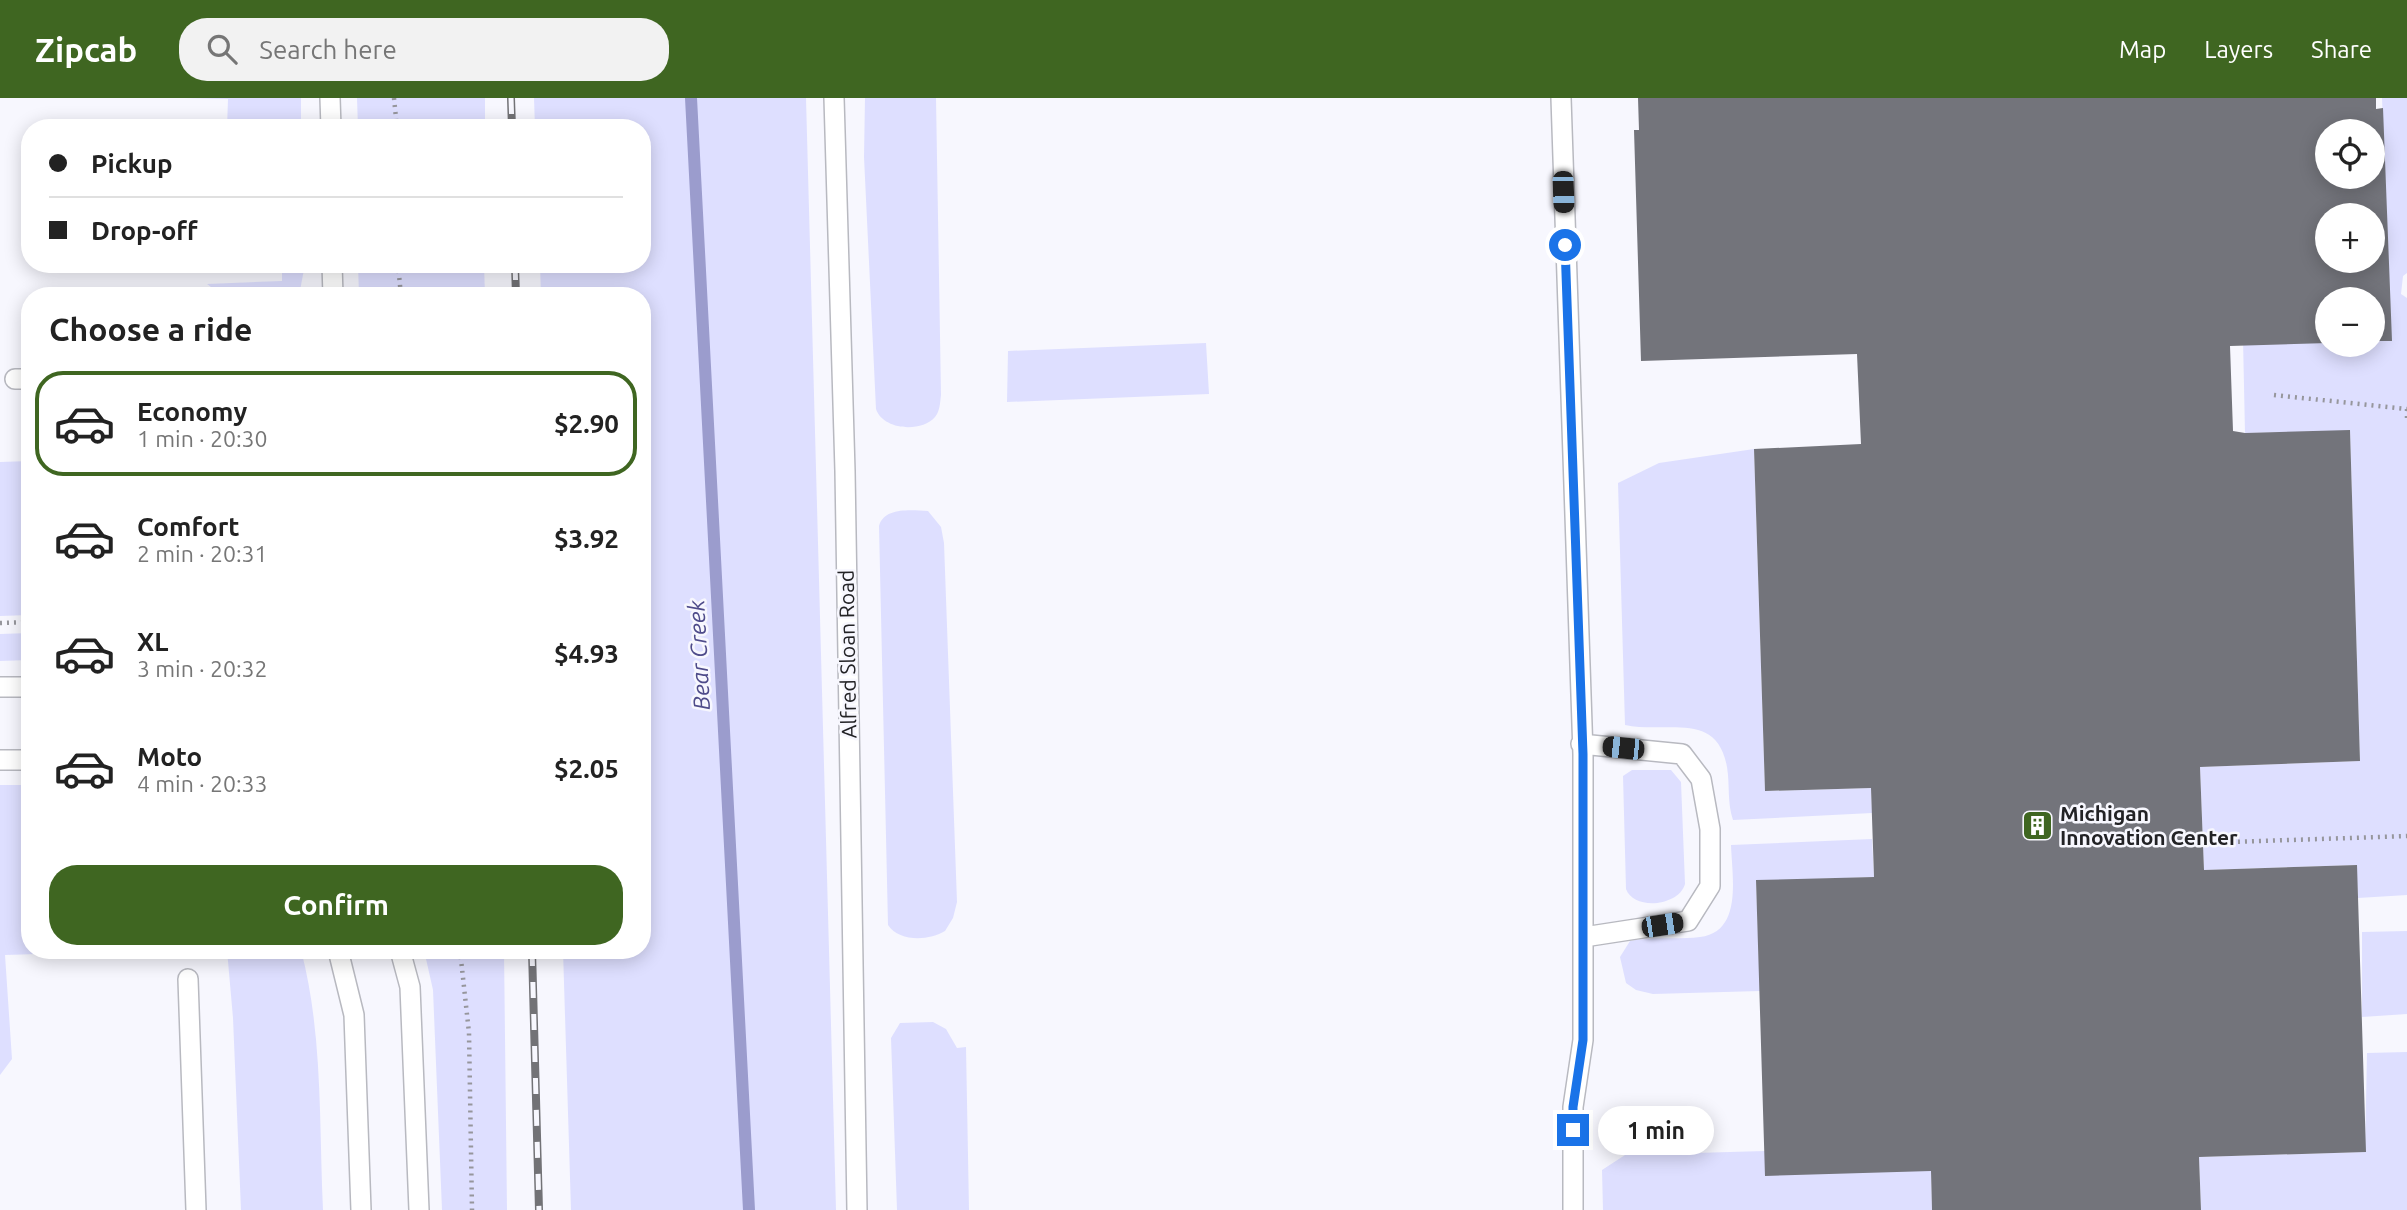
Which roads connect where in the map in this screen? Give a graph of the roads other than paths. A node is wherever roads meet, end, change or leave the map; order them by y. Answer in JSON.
{"nodes":[{"id":1,"x":330,"y":98,"type":"edge"},
{"id":2,"x":834,"y":98,"type":"edge"},
{"id":3,"x":1561,"y":98,"type":"edge"},
{"id":4,"x":331,"y":119,"type":"edge"},
{"id":5,"x":21,"y":687,"type":"edge"},
{"id":6,"x":0,"y":688,"type":"edge"},
{"id":7,"x":1581,"y":744,"type":"junction"},
{"id":8,"x":0,"y":760,"type":"edge"},
{"id":9,"x":21,"y":760,"type":"edge"},
{"id":10,"x":1584,"y":937,"type":"junction"},
{"id":11,"x":340,"y":959,"type":"edge"},
{"id":12,"x":402,"y":959,"type":"edge"},
{"id":13,"x":188,"y":979,"type":"dead end"},
{"id":14,"x":195,"y":1210,"type":"edge"},
{"id":15,"x":361,"y":1210,"type":"edge"},
{"id":16,"x":419,"y":1210,"type":"edge"},
{"id":17,"x":857,"y":1210,"type":"edge"},
{"id":18,"x":1573,"y":1210,"type":"edge"}],
"edges":[{"from":1,"to":4,"type":"lane"},
{"from":2,"to":17,"type":"lane","name":"Alfred Sloan Road"},
{"from":3,"to":7,"type":"lane"},
{"from":5,"to":6,"type":"lane"},
{"from":7,"to":10,"type":"lane"},
{"from":7,"to":10,"type":"lane"},
{"from":8,"to":9,"type":"lane"},
{"from":10,"to":18,"type":"lane"},
{"from":11,"to":15,"type":"lane"},
{"from":12,"to":16,"type":"lane"},
{"from":13,"to":14,"type":"lane"}]}
